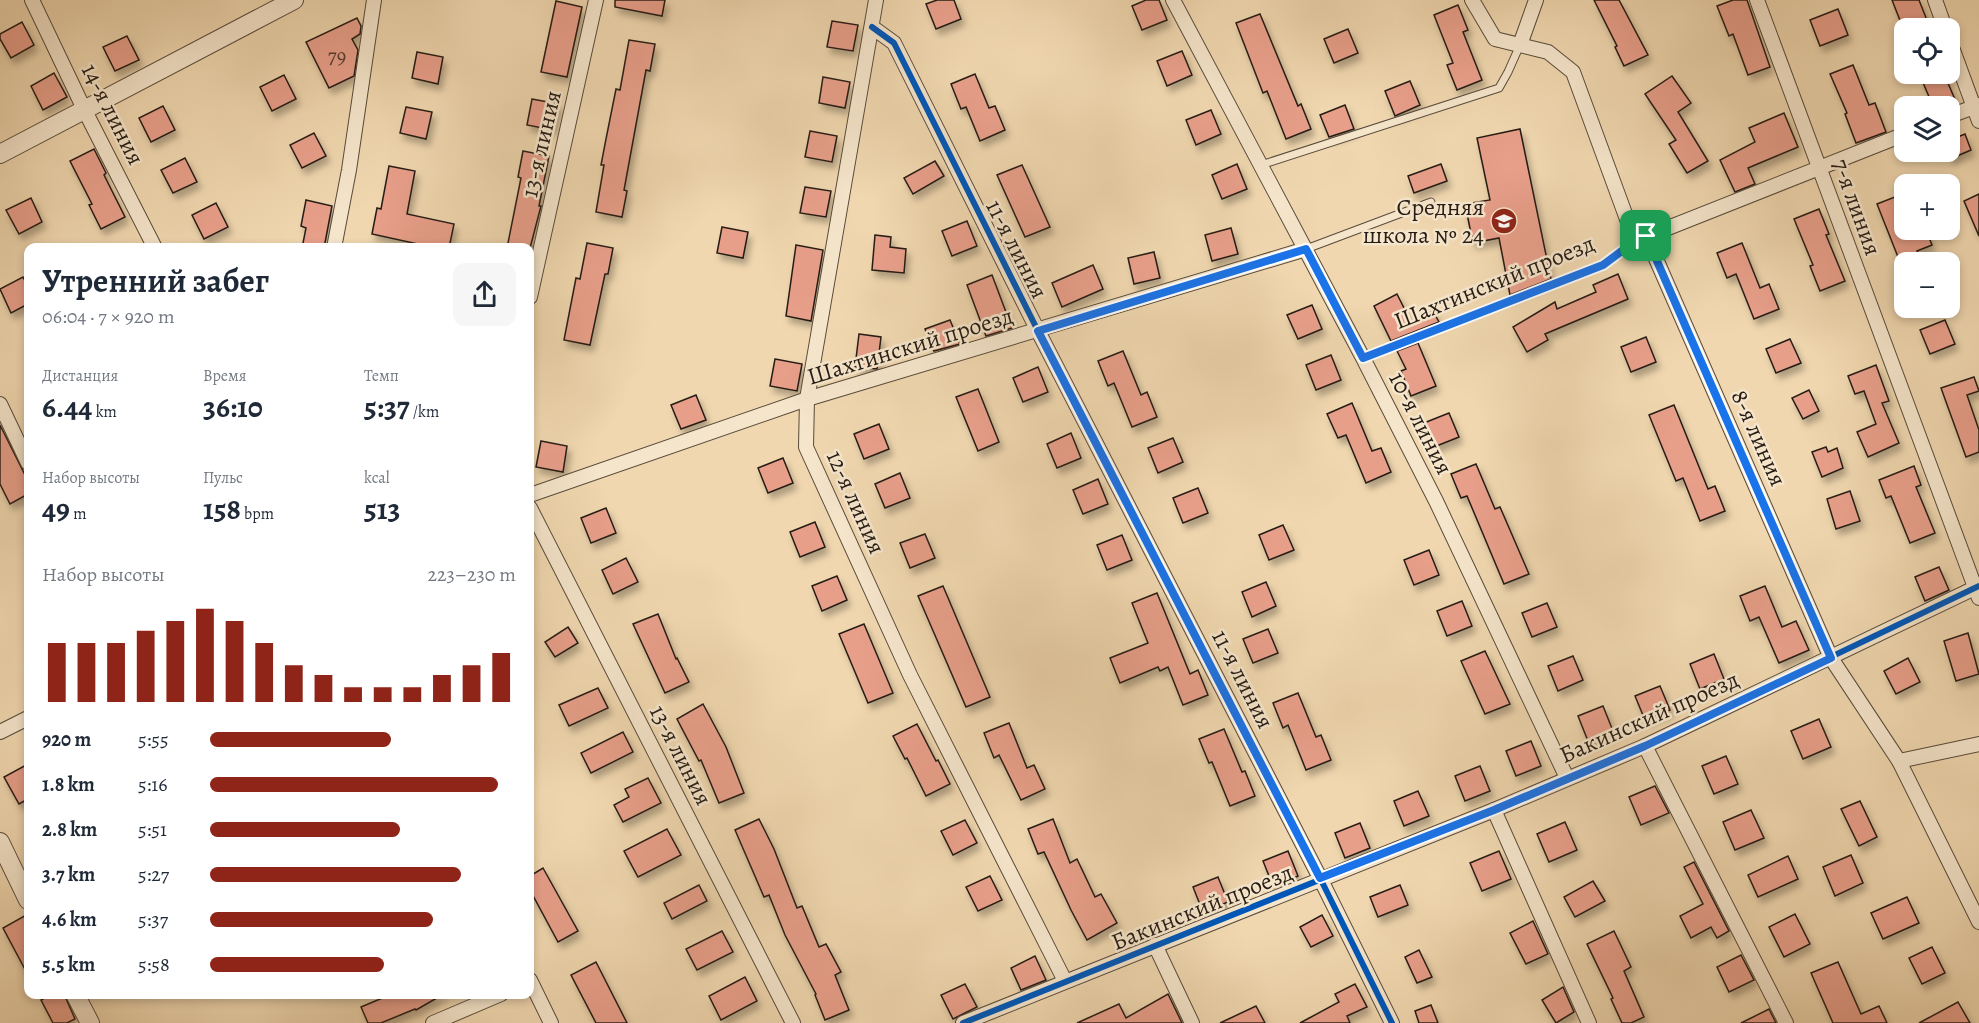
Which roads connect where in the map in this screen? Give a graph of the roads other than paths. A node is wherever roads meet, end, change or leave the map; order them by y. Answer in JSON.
{"nodes":[{"id":1,"x":32,"y":0,"type":"edge"},
{"id":2,"x":294,"y":0,"type":"edge"},
{"id":3,"x":374,"y":0,"type":"edge"},
{"id":4,"x":596,"y":0,"type":"edge"},
{"id":5,"x":876,"y":0,"type":"edge"},
{"id":6,"x":1173,"y":0,"type":"edge"},
{"id":7,"x":1472,"y":0,"type":"edge"},
{"id":8,"x":1536,"y":0,"type":"edge"},
{"id":9,"x":1757,"y":0,"type":"edge"},
{"id":10,"x":1935,"y":0,"type":"edge"},
{"id":11,"x":270,"y":5,"type":"edge"},
{"id":12,"x":1941,"y":18,"type":"edge"},
{"id":13,"x":872,"y":27,"type":"junction"},
{"id":14,"x":1520,"y":45,"type":"junction"},
{"id":15,"x":1960,"y":67,"type":"edge"},
{"id":16,"x":1976,"y":106,"type":"edge"},
{"id":17,"x":84,"y":109,"type":"junction"},
{"id":18,"x":1960,"y":112,"type":"edge"},
{"id":19,"x":1979,"y":121,"type":"edge"},
{"id":20,"x":1894,"y":138,"type":"edge"},
{"id":21,"x":0,"y":153,"type":"edge"},
{"id":22,"x":1261,"y":165,"type":"junction"},
{"id":23,"x":1818,"y":168,"type":"junction"},
{"id":24,"x":1431,"y":202,"type":"dead end"},
{"id":25,"x":1640,"y":239,"type":"junction"},
{"id":26,"x":152,"y":243,"type":"edge"},
{"id":27,"x":335,"y":243,"type":"edge"},
{"id":28,"x":1306,"y":249,"type":"junction"},
{"id":29,"x":534,"y":279,"type":"edge"},
{"id":30,"x":1038,"y":331,"type":"junction"},
{"id":31,"x":1363,"y":358,"type":"junction"},
{"id":32,"x":807,"y":399,"type":"junction"},
{"id":33,"x":0,"y":404,"type":"edge"},
{"id":34,"x":24,"y":455,"type":"edge"},
{"id":35,"x":534,"y":494,"type":"edge"},
{"id":36,"x":534,"y":516,"type":"edge"},
{"id":37,"x":1978,"y":591,"type":"edge"},
{"id":38,"x":1831,"y":658,"type":"junction"},
{"id":39,"x":24,"y":720,"type":"edge"},
{"id":40,"x":0,"y":732,"type":"edge"},
{"id":41,"x":1979,"y":744,"type":"edge"},
{"id":42,"x":1645,"y":746,"type":"junction"},
{"id":43,"x":1899,"y":761,"type":"junction"},
{"id":44,"x":1567,"y":778,"type":"junction"},
{"id":45,"x":1494,"y":810,"type":"junction"},
{"id":46,"x":0,"y":842,"type":"edge"},
{"id":47,"x":1320,"y":878,"type":"junction"},
{"id":48,"x":24,"y":892,"type":"edge"},
{"id":49,"x":1979,"y":922,"type":"edge"},
{"id":50,"x":1155,"y":945,"type":"junction"},
{"id":51,"x":1065,"y":981,"type":"junction"},
{"id":52,"x":534,"y":990,"type":"edge"},
{"id":53,"x":78,"y":999,"type":"edge"},
{"id":54,"x":489,"y":999,"type":"edge"},
{"id":55,"x":981,"y":1020,"type":"edge"},
{"id":56,"x":90,"y":1023,"type":"edge"},
{"id":57,"x":433,"y":1023,"type":"edge"},
{"id":58,"x":551,"y":1023,"type":"edge"},
{"id":59,"x":793,"y":1023,"type":"edge"},
{"id":60,"x":963,"y":1023,"type":"edge"},
{"id":61,"x":1192,"y":1023,"type":"edge"},
{"id":62,"x":1392,"y":1023,"type":"edge"},
{"id":63,"x":1589,"y":1023,"type":"edge"},
{"id":64,"x":1786,"y":1023,"type":"edge"}],
"edges":[{"from":1,"to":17,"type":"street","name":"14-я линия"},
{"from":2,"to":11,"type":"street"},
{"from":3,"to":27,"type":"street"},
{"from":4,"to":29,"type":"street","name":"13-я линия"},
{"from":5,"to":13,"type":"street","name":"12-я линия"},
{"from":6,"to":22,"type":"street","name":"10-я линия"},
{"from":7,"to":14,"type":"street"},
{"from":8,"to":14,"type":"street"},
{"from":9,"to":23,"type":"street","name":"7-я линия"},
{"from":10,"to":12,"type":"street"},
{"from":11,"to":17,"type":"street"},
{"from":13,"to":30,"type":"street","name":"11-я линия"},
{"from":13,"to":32,"type":"street","name":"12-я линия"},
{"from":14,"to":22,"type":"lane"},
{"from":14,"to":25,"type":"street","name":"8-я линия"},
{"from":15,"to":16,"type":"street"},
{"from":16,"to":18,"type":"street"},
{"from":16,"to":19,"type":"street"},
{"from":17,"to":21,"type":"street"},
{"from":17,"to":26,"type":"street","name":"14-я линия"},
{"from":20,"to":23,"type":"street","name":"Шахтинский проезд"},
{"from":22,"to":28,"type":"street","name":"10-я линия"},
{"from":23,"to":25,"type":"street","name":"Шахтинский проезд"},
{"from":23,"to":37,"type":"street","name":"7-я линия"},
{"from":24,"to":28,"type":"lane"},
{"from":25,"to":31,"type":"lane","name":"Шахтинский проезд"},
{"from":25,"to":38,"type":"street","name":"8-я линия"},
{"from":28,"to":30,"type":"street","name":"Шахтинский проезд"},
{"from":28,"to":31,"type":"street","name":"10-я линия"},
{"from":30,"to":32,"type":"street","name":"Шахтинский проезд"},
{"from":30,"to":47,"type":"street","name":"11-я линия"},
{"from":31,"to":44,"type":"street","name":"10-я линия"},
{"from":32,"to":35,"type":"street","name":"Шахтинский проезд"},
{"from":32,"to":51,"type":"street","name":"12-я линия"},
{"from":33,"to":34,"type":"street"},
{"from":36,"to":59,"type":"street","name":"13-я линия"},
{"from":37,"to":38,"type":"street","name":"Бакинский проезд"},
{"from":38,"to":42,"type":"street","name":"Бакинский проезд"},
{"from":38,"to":43,"type":"street","name":"8-я линия"},
{"from":39,"to":40,"type":"street"},
{"from":41,"to":43,"type":"street"},
{"from":42,"to":44,"type":"street","name":"Бакинский проезд"},
{"from":42,"to":64,"type":"street"},
{"from":43,"to":49,"type":"street","name":"8-я линия"},
{"from":44,"to":45,"type":"street","name":"Бакинский проезд"},
{"from":45,"to":47,"type":"street","name":"Бакинский проезд"},
{"from":45,"to":63,"type":"street"},
{"from":46,"to":48,"type":"street"},
{"from":47,"to":50,"type":"street","name":"Бакинский проезд"},
{"from":47,"to":62,"type":"street","name":"11-я линия"},
{"from":50,"to":51,"type":"street","name":"Бакинский проезд"},
{"from":50,"to":61,"type":"street"},
{"from":51,"to":55,"type":"street","name":"Бакинский проезд"},
{"from":52,"to":58,"type":"street"},
{"from":53,"to":56,"type":"street"},
{"from":54,"to":57,"type":"street"},
{"from":55,"to":60,"type":"street","name":"Бакинский проезд"}]}
